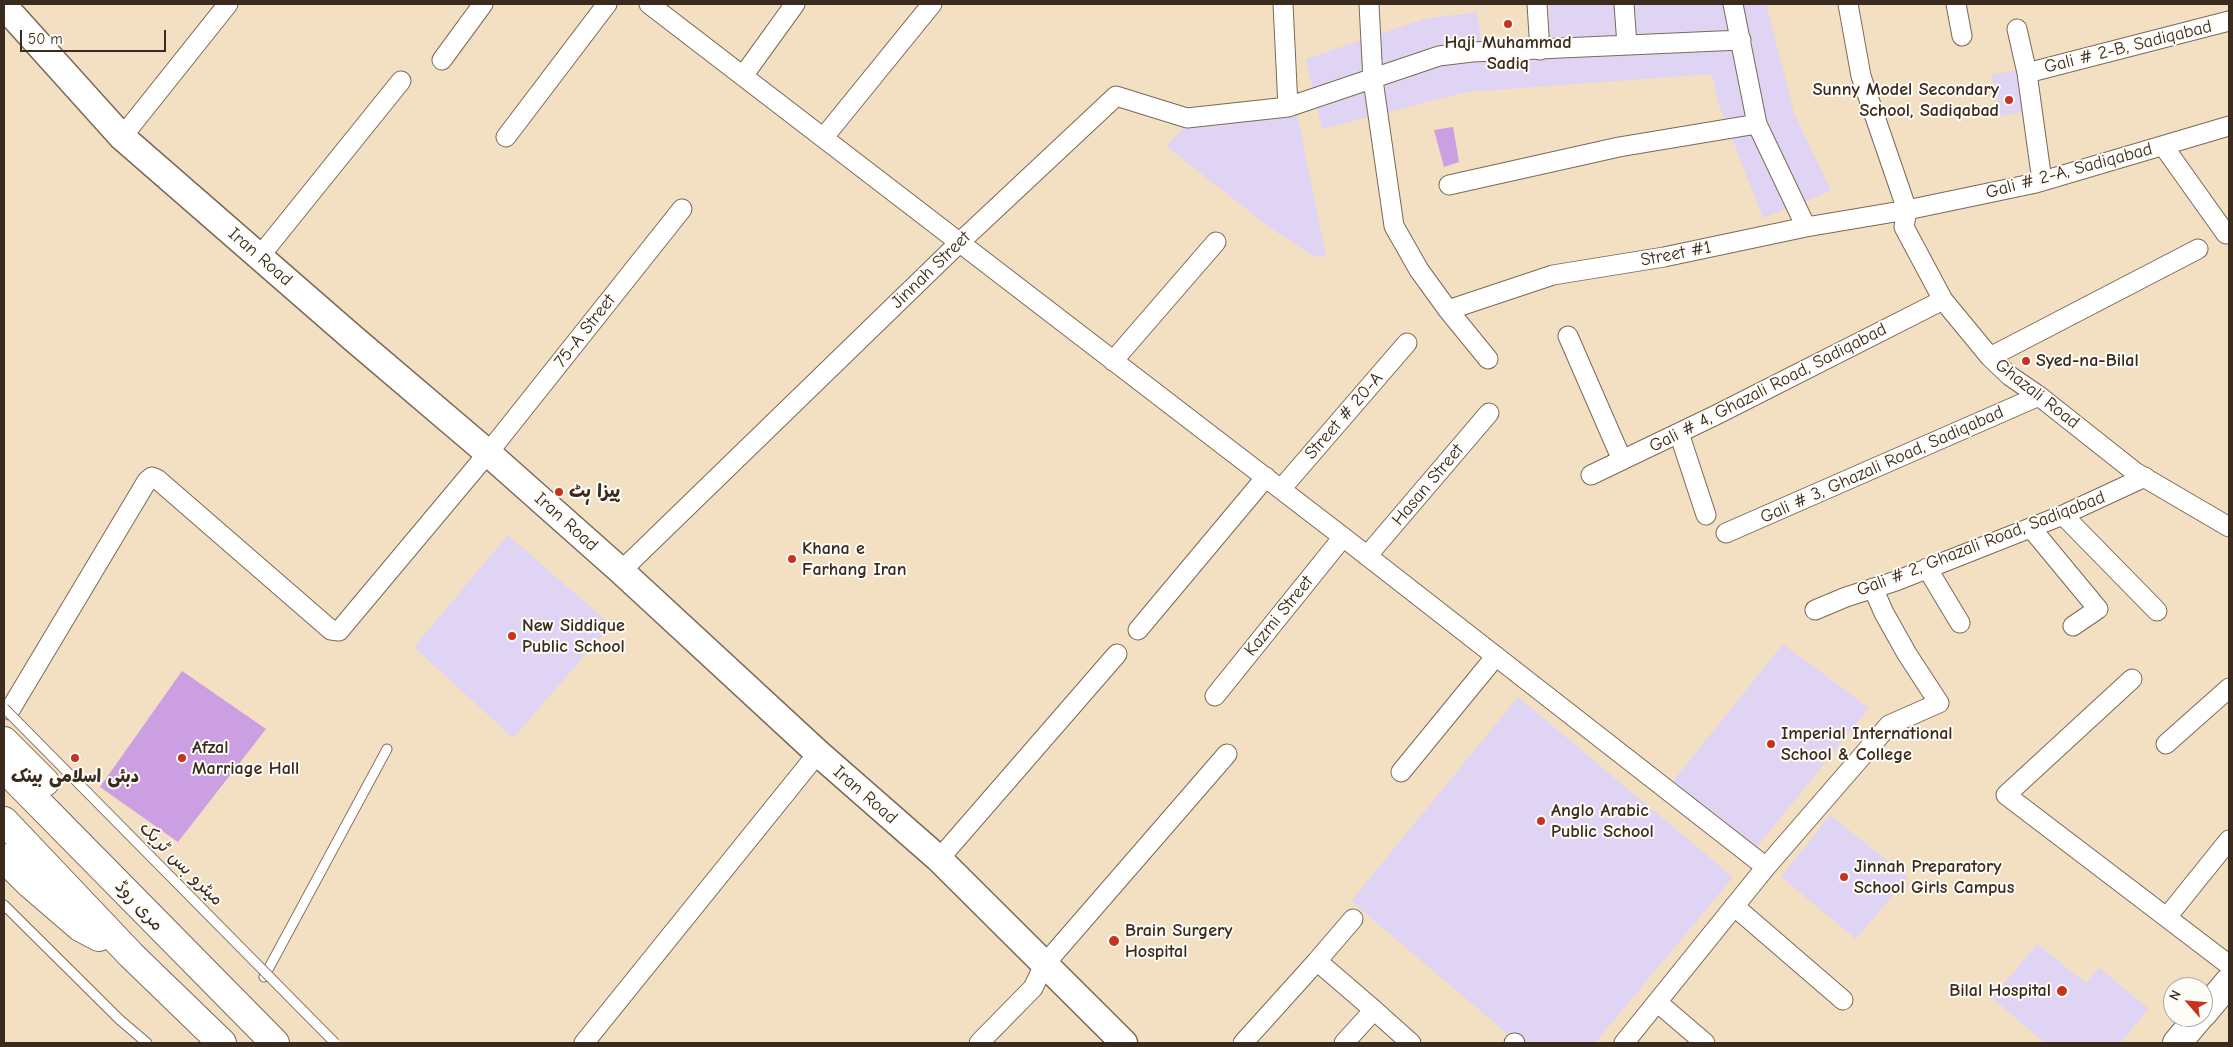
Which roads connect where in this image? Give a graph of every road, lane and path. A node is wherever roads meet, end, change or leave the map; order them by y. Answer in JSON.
{"nodes":[{"id":1,"x":228,"y":4,"type":"edge"},
{"id":2,"x":483,"y":4,"type":"edge"},
{"id":3,"x":607,"y":4,"type":"edge"},
{"id":4,"x":795,"y":4,"type":"edge"},
{"id":5,"x":932,"y":4,"type":"edge"},
{"id":6,"x":1283,"y":4,"type":"edge"},
{"id":7,"x":1369,"y":4,"type":"edge"},
{"id":8,"x":1537,"y":4,"type":"edge"},
{"id":9,"x":1624,"y":4,"type":"edge"},
{"id":10,"x":1733,"y":4,"type":"edge"},
{"id":11,"x":1848,"y":4,"type":"edge"},
{"id":12,"x":1956,"y":4,"type":"edge"},
{"id":13,"x":4,"y":6,"type":"edge"},
{"id":14,"x":661,"y":8,"type":"edge"},
{"id":15,"x":2229,"y":21,"type":"edge"},
{"id":16,"x":2016,"y":29,"type":"dead end"},
{"id":17,"x":1962,"y":36,"type":"dead end"},
{"id":18,"x":1741,"y":40,"type":"junction"},
{"id":19,"x":1627,"y":45,"type":"junction"},
{"id":20,"x":1540,"y":50,"type":"junction"},
{"id":21,"x":442,"y":60,"type":"dead end"},
{"id":22,"x":2027,"y":73,"type":"junction"},
{"id":23,"x":743,"y":76,"type":"junction"},
{"id":24,"x":401,"y":80,"type":"dead end"},
{"id":25,"x":1373,"y":80,"type":"junction"},
{"id":26,"x":1288,"y":107,"type":"junction"},
{"id":27,"x":1757,"y":124,"type":"junction"},
{"id":28,"x":2229,"y":126,"type":"edge"},
{"id":29,"x":122,"y":137,"type":"junction"},
{"id":30,"x":506,"y":137,"type":"dead end"},
{"id":31,"x":824,"y":137,"type":"junction"},
{"id":32,"x":2164,"y":146,"type":"junction"},
{"id":33,"x":2042,"y":181,"type":"junction"},
{"id":34,"x":1450,"y":185,"type":"dead end"},
{"id":35,"x":682,"y":208,"type":"dead end"},
{"id":36,"x":1907,"y":210,"type":"junction"},
{"id":37,"x":1806,"y":227,"type":"junction"},
{"id":38,"x":2226,"y":234,"type":"dead end"},
{"id":39,"x":1216,"y":242,"type":"dead end"},
{"id":40,"x":959,"y":243,"type":"junction"},
{"id":41,"x":2198,"y":249,"type":"dead end"},
{"id":42,"x":260,"y":256,"type":"junction"},
{"id":43,"x":1943,"y":300,"type":"junction"},
{"id":44,"x":1448,"y":310,"type":"junction"},
{"id":45,"x":1568,"y":336,"type":"dead end"},
{"id":46,"x":1407,"y":343,"type":"dead end"},
{"id":47,"x":1990,"y":357,"type":"junction"},
{"id":48,"x":1488,"y":359,"type":"dead end"},
{"id":49,"x":1113,"y":361,"type":"junction"},
{"id":50,"x":2039,"y":396,"type":"junction"},
{"id":51,"x":1489,"y":413,"type":"dead end"},
{"id":52,"x":1680,"y":433,"type":"junction"},
{"id":53,"x":488,"y":453,"type":"junction"},
{"id":54,"x":1622,"y":460,"type":"junction"},
{"id":55,"x":1591,"y":474,"type":"dead end"},
{"id":56,"x":1266,"y":477,"type":"junction"},
{"id":57,"x":2145,"y":477,"type":"junction"},
{"id":58,"x":1280,"y":489,"type":"junction"},
{"id":59,"x":1706,"y":515,"type":"dead end"},
{"id":60,"x":2063,"y":515,"type":"junction"},
{"id":61,"x":2229,"y":527,"type":"edge"},
{"id":62,"x":2031,"y":528,"type":"junction"},
{"id":63,"x":1726,"y":533,"type":"dead end"},
{"id":64,"x":1343,"y":537,"type":"junction"},
{"id":65,"x":1367,"y":556,"type":"junction"},
{"id":66,"x":1927,"y":568,"type":"junction"},
{"id":67,"x":621,"y":571,"type":"junction"},
{"id":68,"x":1873,"y":588,"type":"junction"},
{"id":69,"x":1815,"y":610,"type":"dead end"},
{"id":70,"x":2157,"y":611,"type":"dead end"},
{"id":71,"x":1960,"y":623,"type":"dead end"},
{"id":72,"x":2073,"y":626,"type":"dead end"},
{"id":73,"x":1138,"y":630,"type":"dead end"},
{"id":74,"x":1117,"y":654,"type":"dead end"},
{"id":75,"x":1496,"y":656,"type":"junction"},
{"id":76,"x":2132,"y":679,"type":"dead end"},
{"id":77,"x":2229,"y":688,"type":"edge"},
{"id":78,"x":1215,"y":696,"type":"dead end"},
{"id":79,"x":7,"y":709,"type":"edge"},
{"id":80,"x":4,"y":741,"type":"edge"},
{"id":81,"x":2166,"y":744,"type":"dead end"},
{"id":82,"x":387,"y":748,"type":"dead end"},
{"id":83,"x":818,"y":753,"type":"junction"},
{"id":84,"x":1227,"y":754,"type":"dead end"},
{"id":85,"x":4,"y":768,"type":"edge"},
{"id":86,"x":1401,"y":772,"type":"dead end"},
{"id":87,"x":4,"y":821,"type":"edge"},
{"id":88,"x":2229,"y":840,"type":"edge"},
{"id":89,"x":4,"y":858,"type":"edge"},
{"id":90,"x":939,"y":860,"type":"junction"},
{"id":91,"x":1766,"y":867,"type":"junction"},
{"id":92,"x":4,"y":905,"type":"edge"},
{"id":93,"x":1734,"y":906,"type":"junction"},
{"id":94,"x":2167,"y":917,"type":"junction"},
{"id":95,"x":1353,"y":919,"type":"dead end"},
{"id":96,"x":162,"y":931,"type":"junction"},
{"id":97,"x":131,"y":955,"type":"junction"},
{"id":98,"x":1318,"y":962,"type":"junction"},
{"id":99,"x":1044,"y":965,"type":"junction"},
{"id":100,"x":2229,"y":965,"type":"edge"},
{"id":101,"x":264,"y":977,"type":"dead end"},
{"id":102,"x":2229,"y":982,"type":"edge"},
{"id":103,"x":1843,"y":1000,"type":"dead end"},
{"id":104,"x":2213,"y":1001,"type":"edge"},
{"id":105,"x":1657,"y":1002,"type":"junction"},
{"id":106,"x":1374,"y":1010,"type":"junction"},
{"id":107,"x":2191,"y":1027,"type":"edge"},
{"id":108,"x":146,"y":1043,"type":"edge"},
{"id":109,"x":222,"y":1043,"type":"edge"},
{"id":110,"x":275,"y":1043,"type":"edge"},
{"id":111,"x":335,"y":1043,"type":"edge"},
{"id":112,"x":584,"y":1043,"type":"edge"},
{"id":113,"x":979,"y":1043,"type":"edge"},
{"id":114,"x":1124,"y":1043,"type":"edge"},
{"id":115,"x":1243,"y":1043,"type":"edge"},
{"id":116,"x":1344,"y":1043,"type":"edge"},
{"id":117,"x":1411,"y":1043,"type":"edge"},
{"id":118,"x":1624,"y":1043,"type":"edge"},
{"id":119,"x":1705,"y":1043,"type":"edge"},
{"id":120,"x":2177,"y":1043,"type":"edge"}],
"edges":[{"from":1,"to":29,"type":"street"},
{"from":2,"to":21,"type":"street"},
{"from":3,"to":30,"type":"street"},
{"from":4,"to":23,"type":"street"},
{"from":5,"to":31,"type":"street"},
{"from":6,"to":26,"type":"street"},
{"from":7,"to":25,"type":"street"},
{"from":8,"to":20,"type":"street"},
{"from":9,"to":19,"type":"street"},
{"from":10,"to":18,"type":"street"},
{"from":11,"to":36,"type":"street","name":"Ghazali Road"},
{"from":12,"to":17,"type":"street"},
{"from":13,"to":29,"type":"main road","name":"Iran Road"},
{"from":14,"to":23,"type":"street"},
{"from":15,"to":22,"type":"street","name":"Gali # 2-B, Sadiqabad"},
{"from":16,"to":22,"type":"street","name":"Gali # 2-B, Sadiqabad"},
{"from":18,"to":19,"type":"street"},
{"from":18,"to":27,"type":"street"},
{"from":19,"to":20,"type":"street"},
{"from":20,"to":25,"type":"street"},
{"from":22,"to":33,"type":"street","name":"Gali # 2-B, Sadiqabad"},
{"from":23,"to":31,"type":"street"},
{"from":24,"to":42,"type":"street"},
{"from":25,"to":26,"type":"street"},
{"from":25,"to":44,"type":"street"},
{"from":26,"to":40,"type":"street","name":"Jinnah Street"},
{"from":27,"to":34,"type":"street"},
{"from":27,"to":37,"type":"street"},
{"from":28,"to":32,"type":"street","name":"Gali # 2-A, Sadiqabad"},
{"from":29,"to":42,"type":"main road","name":"Iran Road"},
{"from":31,"to":40,"type":"street"},
{"from":32,"to":33,"type":"street","name":"Gali # 2-A, Sadiqabad"},
{"from":32,"to":38,"type":"street"},
{"from":33,"to":36,"type":"street","name":"Gali # 2-A, Sadiqabad"},
{"from":35,"to":53,"type":"street","name":"75-A Street"},
{"from":36,"to":37,"type":"street","name":"Street #1"},
{"from":36,"to":43,"type":"street","name":"Ghazali Road"},
{"from":37,"to":44,"type":"street","name":"Street #1"},
{"from":39,"to":49,"type":"street"},
{"from":40,"to":49,"type":"street"},
{"from":40,"to":67,"type":"street","name":"Jinnah Street"},
{"from":41,"to":47,"type":"street"},
{"from":42,"to":53,"type":"main road","name":"Iran Road"},
{"from":43,"to":47,"type":"street","name":"Ghazali Road"},
{"from":43,"to":52,"type":"street","name":"Gali # 4, Ghazali Road, Sadiqabad"},
{"from":44,"to":48,"type":"street"},
{"from":45,"to":54,"type":"street"},
{"from":46,"to":58,"type":"street","name":"Street # 20-A"},
{"from":47,"to":50,"type":"street","name":"Ghazali Road"},
{"from":49,"to":56,"type":"street"},
{"from":50,"to":57,"type":"street","name":"Ghazali Road"},
{"from":50,"to":63,"type":"street","name":"Gali # 3, Ghazali Road, Sadiqabad"},
{"from":51,"to":65,"type":"street","name":"Hasan Street"},
{"from":52,"to":54,"type":"street","name":"Gali # 4, Ghazali Road, Sadiqabad"},
{"from":52,"to":59,"type":"street"},
{"from":53,"to":67,"type":"main road","name":"Iran Road"},
{"from":53,"to":79,"type":"street","name":"75-A Street"},
{"from":54,"to":55,"type":"street","name":"Gali # 4, Ghazali Road, Sadiqabad"},
{"from":56,"to":58,"type":"street"},
{"from":56,"to":73,"type":"street"},
{"from":57,"to":60,"type":"street","name":"Gali # 2, Ghazali Road, Sadiqabad"},
{"from":57,"to":61,"type":"street","name":"Ghazali Road"},
{"from":58,"to":64,"type":"street"},
{"from":60,"to":62,"type":"street","name":"Gali # 2, Ghazali Road, Sadiqabad"},
{"from":60,"to":70,"type":"street"},
{"from":62,"to":66,"type":"street","name":"Gali # 2, Ghazali Road, Sadiqabad"},
{"from":62,"to":72,"type":"street"},
{"from":64,"to":65,"type":"street"},
{"from":64,"to":78,"type":"street","name":"Kazmi Street"},
{"from":65,"to":75,"type":"street"},
{"from":66,"to":68,"type":"street","name":"Gali # 2, Ghazali Road, Sadiqabad"},
{"from":66,"to":71,"type":"street"},
{"from":67,"to":83,"type":"main road","name":"Iran Road"},
{"from":68,"to":69,"type":"street","name":"Gali # 2, Ghazali Road, Sadiqabad"},
{"from":68,"to":91,"type":"street"},
{"from":74,"to":90,"type":"street"},
{"from":75,"to":86,"type":"street"},
{"from":75,"to":91,"type":"street"},
{"from":76,"to":94,"type":"street"},
{"from":77,"to":81,"type":"street"},
{"from":79,"to":111,"type":"lane","name":"میٹرو بس ٹریک","bridge":true},
{"from":80,"to":96,"type":"main road"},
{"from":82,"to":101,"type":"lane"},
{"from":83,"to":90,"type":"main road","name":"Iran Road"},
{"from":83,"to":112,"type":"street"},
{"from":84,"to":99,"type":"street"},
{"from":85,"to":96,"type":"main road","name":"مری روڈ"},
{"from":87,"to":97,"type":"main road"},
{"from":88,"to":94,"type":"street"},
{"from":89,"to":97,"type":"main road"},
{"from":90,"to":99,"type":"main road","name":"Iran Road"},
{"from":91,"to":93,"type":"street"},
{"from":92,"to":108,"type":"lane"},
{"from":93,"to":103,"type":"street"},
{"from":93,"to":105,"type":"street"},
{"from":94,"to":100,"type":"street"},
{"from":95,"to":98,"type":"street"},
{"from":96,"to":110,"type":"main road","name":"مری روڈ"},
{"from":97,"to":109,"type":"main road"},
{"from":98,"to":106,"type":"street"},
{"from":98,"to":115,"type":"street"},
{"from":99,"to":113,"type":"street"},
{"from":99,"to":114,"type":"main road","name":"Iran Road"},
{"from":102,"to":104,"type":"main road"},
{"from":105,"to":118,"type":"street"},
{"from":105,"to":119,"type":"street"},
{"from":106,"to":116,"type":"street"},
{"from":106,"to":117,"type":"street"},
{"from":107,"to":120,"type":"main road"}]}
